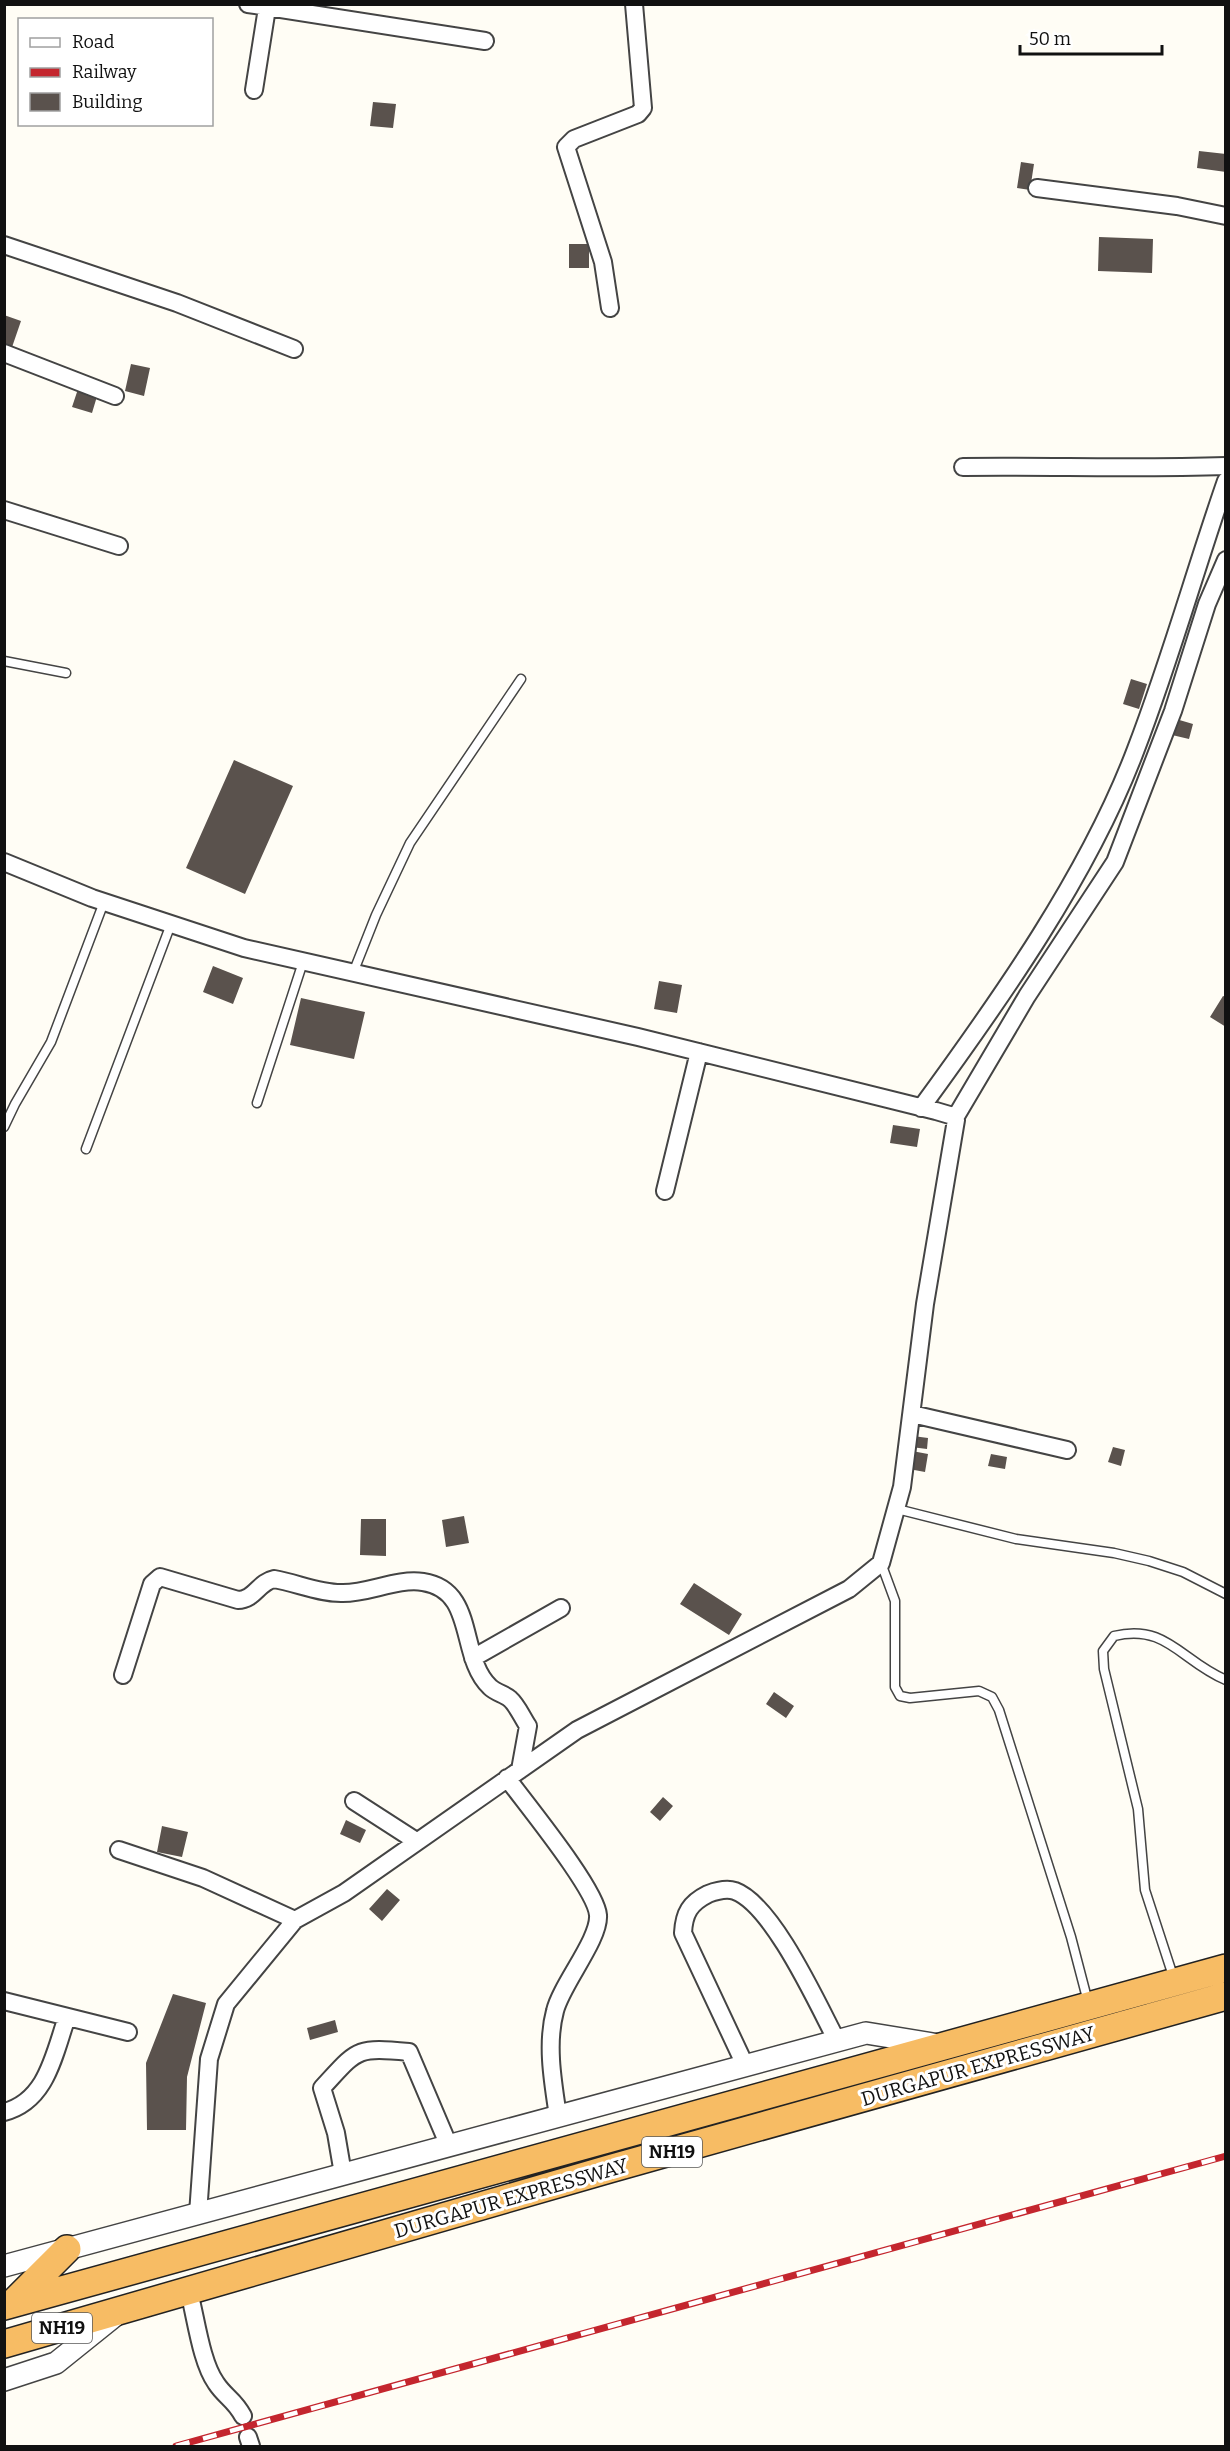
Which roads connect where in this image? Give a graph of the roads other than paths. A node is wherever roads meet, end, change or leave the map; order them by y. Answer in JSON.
{"nodes":[{"id":1,"x":249,"y":4,"type":"edge"},
{"id":2,"x":634,"y":4,"type":"edge"},
{"id":3,"x":267,"y":8,"type":"junction"},
{"id":4,"x":314,"y":10,"type":"edge"},
{"id":5,"x":484,"y":41,"type":"dead end"},
{"id":6,"x":254,"y":90,"type":"dead end"},
{"id":7,"x":1037,"y":188,"type":"dead end"},
{"id":8,"x":1226,"y":216,"type":"edge"},
{"id":9,"x":4,"y":244,"type":"edge"},
{"id":10,"x":610,"y":308,"type":"dead end"},
{"id":11,"x":294,"y":349,"type":"dead end"},
{"id":12,"x":4,"y":353,"type":"edge"},
{"id":13,"x":115,"y":396,"type":"dead end"},
{"id":14,"x":1226,"y":466,"type":"edge"},
{"id":15,"x":963,"y":467,"type":"dead end"},
{"id":16,"x":1226,"y":481,"type":"edge"},
{"id":17,"x":4,"y":510,"type":"edge"},
{"id":18,"x":119,"y":546,"type":"dead end"},
{"id":19,"x":1226,"y":560,"type":"edge"},
{"id":20,"x":4,"y":661,"type":"edge"},
{"id":21,"x":66,"y":673,"type":"dead end"},
{"id":22,"x":521,"y":679,"type":"dead end"},
{"id":23,"x":4,"y":862,"type":"edge"},
{"id":24,"x":104,"y":902,"type":"junction"},
{"id":25,"x":171,"y":924,"type":"junction"},
{"id":26,"x":303,"y":962,"type":"junction"},
{"id":27,"x":353,"y":973,"type":"junction"},
{"id":28,"x":699,"y":1052,"type":"junction"},
{"id":29,"x":257,"y":1103,"type":"dead end"},
{"id":30,"x":940,"y":1113,"type":"junction"},
{"id":31,"x":4,"y":1127,"type":"edge"},
{"id":32,"x":86,"y":1149,"type":"dead end"},
{"id":33,"x":665,"y":1191,"type":"dead end"},
{"id":34,"x":912,"y":1414,"type":"junction"},
{"id":35,"x":1067,"y":1450,"type":"dead end"},
{"id":36,"x":897,"y":1509,"type":"junction"},
{"id":37,"x":881,"y":1563,"type":"junction"},
{"id":38,"x":1226,"y":1594,"type":"edge"},
{"id":39,"x":561,"y":1608,"type":"dead end"},
{"id":40,"x":473,"y":1658,"type":"junction"},
{"id":41,"x":123,"y":1675,"type":"dead end"},
{"id":42,"x":1226,"y":1680,"type":"edge"},
{"id":43,"x":513,"y":1774,"type":"junction"},
{"id":44,"x":354,"y":1801,"type":"dead end"},
{"id":45,"x":416,"y":1841,"type":"junction"},
{"id":46,"x":119,"y":1850,"type":"dead end"},
{"id":47,"x":295,"y":1920,"type":"junction"},
{"id":48,"x":1226,"y":1968,"type":"edge"},
{"id":49,"x":1175,"y":1982,"type":"junction"},
{"id":50,"x":1226,"y":1996,"type":"edge"},
{"id":51,"x":4,"y":2001,"type":"edge"},
{"id":52,"x":1089,"y":2006,"type":"junction"},
{"id":53,"x":67,"y":2017,"type":"junction"},
{"id":54,"x":128,"y":2032,"type":"dead end"},
{"id":55,"x":837,"y":2041,"type":"junction"},
{"id":56,"x":946,"y":2046,"type":"junction"},
{"id":57,"x":745,"y":2065,"type":"junction"},
{"id":58,"x":4,"y":2112,"type":"edge"},
{"id":59,"x":558,"y":2116,"type":"junction"},
{"id":60,"x":449,"y":2145,"type":"junction"},
{"id":61,"x":344,"y":2174,"type":"junction"},
{"id":62,"x":198,"y":2214,"type":"junction"},
{"id":63,"x":67,"y":2249,"type":"junction"},
{"id":64,"x":4,"y":2266,"type":"edge"},
{"id":65,"x":189,"y":2292,"type":"junction"},
{"id":66,"x":8,"y":2305,"type":"edge"},
{"id":67,"x":120,"y":2311,"type":"junction"},
{"id":68,"x":4,"y":2344,"type":"edge"},
{"id":69,"x":4,"y":2380,"type":"edge"},
{"id":70,"x":243,"y":2416,"type":"dead end"}],
"edges":[{"from":1,"to":3,"type":"street"},
{"from":2,"to":10,"type":"street"},
{"from":3,"to":4,"type":"street"},
{"from":3,"to":6,"type":"street"},
{"from":4,"to":5,"type":"street"},
{"from":7,"to":8,"type":"street"},
{"from":9,"to":11,"type":"street"},
{"from":12,"to":13,"type":"street"},
{"from":14,"to":15,"type":"street"},
{"from":16,"to":30,"type":"street"},
{"from":17,"to":18,"type":"street"},
{"from":19,"to":30,"type":"street"},
{"from":20,"to":21,"type":"lane"},
{"from":22,"to":27,"type":"lane"},
{"from":23,"to":24,"type":"street"},
{"from":24,"to":25,"type":"street"},
{"from":24,"to":31,"type":"lane"},
{"from":25,"to":26,"type":"street"},
{"from":25,"to":32,"type":"lane"},
{"from":26,"to":27,"type":"street"},
{"from":26,"to":29,"type":"lane"},
{"from":27,"to":28,"type":"street"},
{"from":28,"to":30,"type":"street"},
{"from":28,"to":33,"type":"street"},
{"from":30,"to":34,"type":"street"},
{"from":34,"to":35,"type":"street"},
{"from":34,"to":36,"type":"street"},
{"from":36,"to":37,"type":"street"},
{"from":36,"to":38,"type":"lane"},
{"from":37,"to":43,"type":"street"},
{"from":37,"to":52,"type":"lane"},
{"from":39,"to":40,"type":"street"},
{"from":40,"to":41,"type":"street"},
{"from":40,"to":43,"type":"street"},
{"from":42,"to":49,"type":"lane"},
{"from":43,"to":45,"type":"street"},
{"from":43,"to":59,"type":"street"},
{"from":44,"to":45,"type":"street"},
{"from":45,"to":47,"type":"street"},
{"from":46,"to":47,"type":"street"},
{"from":47,"to":62,"type":"street"},
{"from":48,"to":49,"type":"highway","name":"DURGAPUR EXPRESSWAY","number":"NH19"},
{"from":49,"to":52,"type":"highway","name":"DURGAPUR EXPRESSWAY","number":"NH19"},
{"from":50,"to":65,"type":"highway","name":"DURGAPUR EXPRESSWAY","number":"NH19"},
{"from":51,"to":53,"type":"street"},
{"from":52,"to":56,"type":"highway","name":"DURGAPUR EXPRESSWAY","number":"NH19"},
{"from":53,"to":54,"type":"street"},
{"from":53,"to":58,"type":"street"},
{"from":55,"to":56,"type":"street"},
{"from":55,"to":57,"type":"street"},
{"from":55,"to":57,"type":"street"},
{"from":56,"to":66,"type":"highway","name":"DURGAPUR EXPRESSWAY","number":"NH19"},
{"from":57,"to":59,"type":"street"},
{"from":59,"to":60,"type":"street"},
{"from":60,"to":61,"type":"street"},
{"from":60,"to":61,"type":"street"},
{"from":61,"to":62,"type":"street"},
{"from":62,"to":63,"type":"street"},
{"from":63,"to":64,"type":"street"},
{"from":63,"to":66,"type":"highway"},
{"from":65,"to":67,"type":"highway","name":"DURGAPUR EXPRESSWAY","number":"NH19"},
{"from":65,"to":70,"type":"street"},
{"from":67,"to":68,"type":"highway","name":"DURGAPUR EXPRESSWAY","number":"NH19"},
{"from":67,"to":69,"type":"street"}]}
